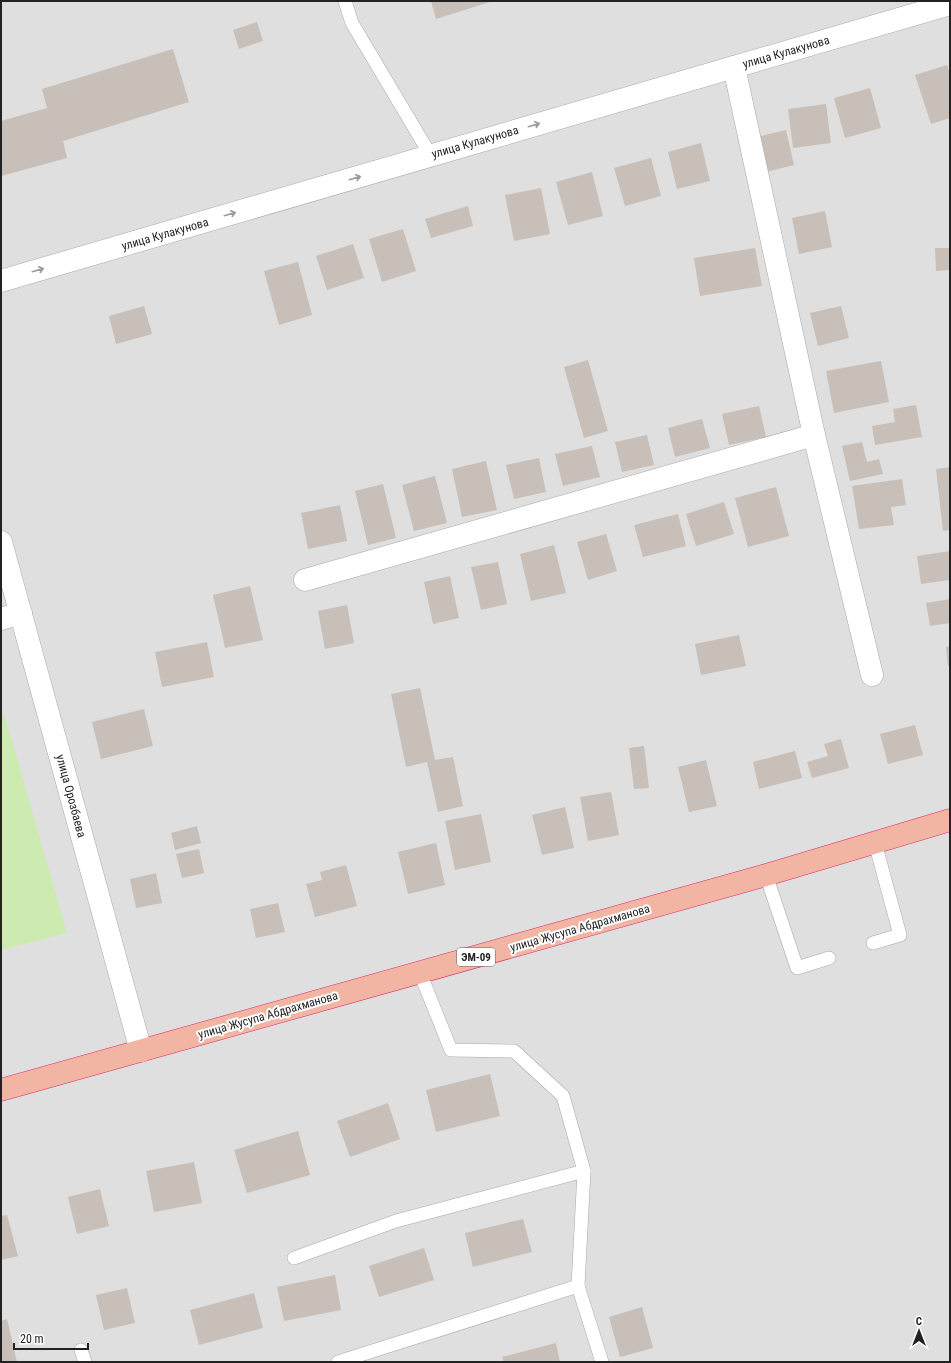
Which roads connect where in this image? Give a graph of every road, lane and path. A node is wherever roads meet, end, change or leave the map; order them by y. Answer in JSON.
{"nodes":[{"id":1,"x":345,"y":1,"type":"edge"},
{"id":2,"x":950,"y":4,"type":"edge"},
{"id":3,"x":734,"y":67,"type":"junction"},
{"id":4,"x":431,"y":156,"type":"junction"},
{"id":5,"x":1,"y":281,"type":"edge"},
{"id":6,"x":814,"y":435,"type":"junction"},
{"id":7,"x":1,"y":542,"type":"edge"},
{"id":8,"x":305,"y":580,"type":"dead end"},
{"id":9,"x":11,"y":616,"type":"edge"},
{"id":10,"x":872,"y":675,"type":"dead end"},
{"id":11,"x":950,"y":820,"type":"edge"},
{"id":12,"x":875,"y":843,"type":"junction"},
{"id":13,"x":766,"y":876,"type":"junction"},
{"id":14,"x":873,"y":943,"type":"dead end"},
{"id":15,"x":829,"y":958,"type":"dead end"},
{"id":16,"x":420,"y":973,"type":"junction"},
{"id":17,"x":140,"y":1051,"type":"junction"},
{"id":18,"x":1,"y":1090,"type":"edge"},
{"id":19,"x":584,"y":1171,"type":"junction"},
{"id":20,"x":294,"y":1258,"type":"dead end"},
{"id":21,"x":578,"y":1286,"type":"junction"},
{"id":22,"x":338,"y":1362,"type":"edge"},
{"id":23,"x":602,"y":1362,"type":"edge"}],
"edges":[{"from":1,"to":4,"type":"lane"},
{"from":2,"to":3,"type":"street","name":"улица Кулакунова"},
{"from":4,"to":3,"type":"street","name":"улица Кулакунова","one_way":true},
{"from":3,"to":6,"type":"street"},
{"from":5,"to":4,"type":"street","name":"улица Кулакунова","one_way":true},
{"from":6,"to":8,"type":"street"},
{"from":6,"to":10,"type":"street"},
{"from":7,"to":9,"type":"street","name":"улица Орозбаева"},
{"from":9,"to":17,"type":"street","name":"улица Орозбаева"},
{"from":11,"to":12,"type":"highway","name":"улица Жусупа Абдрахманова","number":"ЭМ-09"},
{"from":12,"to":13,"type":"highway","name":"улица Жусупа Абдрахманова","number":"ЭМ-09"},
{"from":12,"to":14,"type":"lane"},
{"from":13,"to":15,"type":"lane"},
{"from":13,"to":16,"type":"highway","name":"улица Жусупа Абдрахманова","number":"ЭМ-09"},
{"from":16,"to":17,"type":"highway","name":"улица Жусупа Абдрахманова","number":"ЭМ-09"},
{"from":16,"to":19,"type":"lane"},
{"from":17,"to":18,"type":"highway","name":"улица Жусупа Абдрахманова","number":"ЭМ-09"},
{"from":19,"to":20,"type":"lane"},
{"from":19,"to":21,"type":"lane"},
{"from":21,"to":22,"type":"lane"},
{"from":21,"to":23,"type":"lane"}]}
